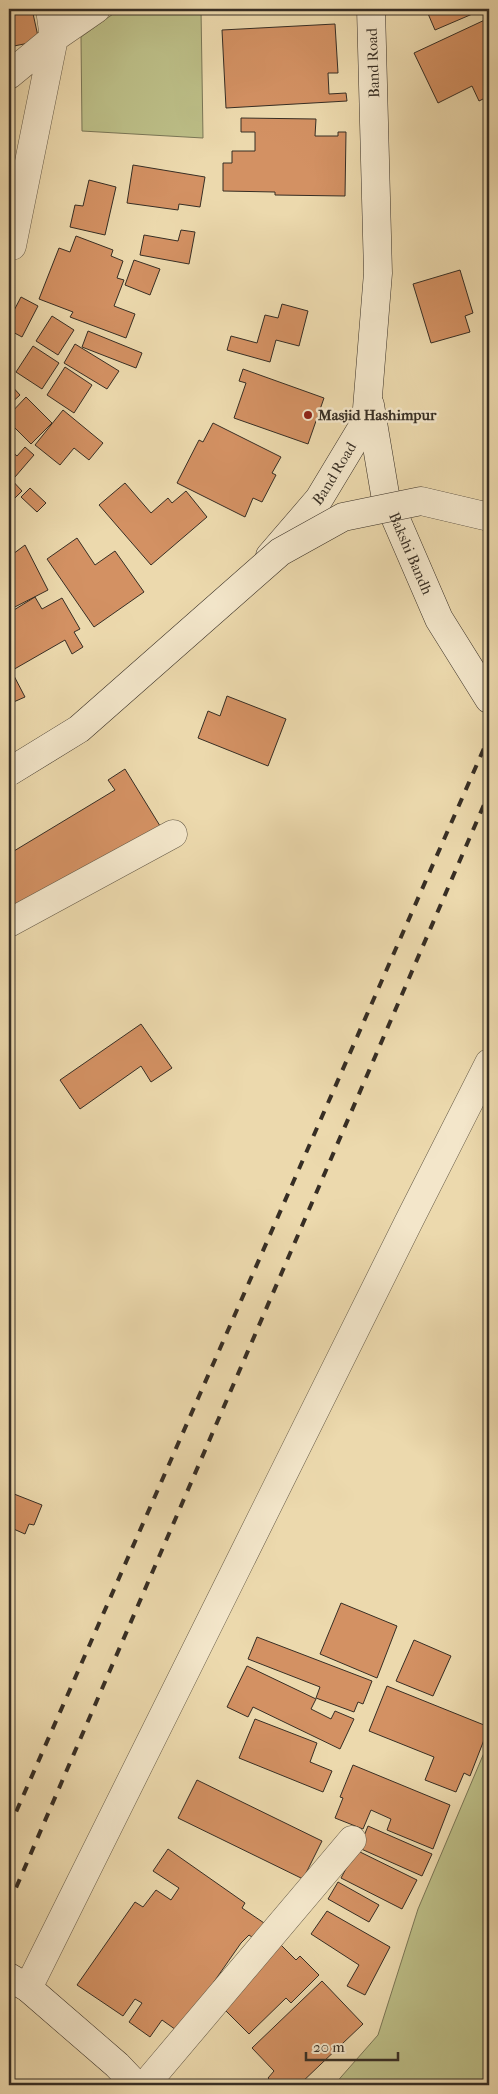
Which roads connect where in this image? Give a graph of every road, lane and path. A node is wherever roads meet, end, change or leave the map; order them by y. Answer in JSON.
{"nodes":[{"id":1,"x":50,"y":9,"type":"edge"},
{"id":2,"x":96,"y":9,"type":"edge"},
{"id":3,"x":371,"y":9,"type":"edge"},
{"id":4,"x":54,"y":38,"type":"junction"},
{"id":5,"x":9,"y":74,"type":"edge"},
{"id":6,"x":10,"y":248,"type":"edge"},
{"id":7,"x":368,"y":394,"type":"junction"},
{"id":8,"x":489,"y":517,"type":"edge"},
{"id":9,"x":489,"y":699,"type":"edge"},
{"id":10,"x":9,"y":771,"type":"edge"},
{"id":11,"x":173,"y":834,"type":"dead end"},
{"id":12,"x":9,"y":923,"type":"edge"},
{"id":13,"x":489,"y":1063,"type":"edge"},
{"id":14,"x":352,"y":1840,"type":"dead end"},
{"id":15,"x":19,"y":1983,"type":"edge"},
{"id":16,"x":136,"y":2085,"type":"edge"},
{"id":17,"x":145,"y":2085,"type":"edge"}],
"edges":[{"from":1,"to":4,"type":"street"},
{"from":2,"to":4,"type":"street"},
{"from":3,"to":7,"type":"street","name":"Band Road"},
{"from":4,"to":5,"type":"street"},
{"from":4,"to":6,"type":"street"},
{"from":7,"to":9,"type":"street","name":"Bakshi Bandh"},
{"from":7,"to":10,"type":"street","name":"Band Road"},
{"from":8,"to":10,"type":"street","bridge":true},
{"from":11,"to":12,"type":"street"},
{"from":13,"to":15,"type":"street"},
{"from":14,"to":17,"type":"street"},
{"from":15,"to":16,"type":"street"}]}
